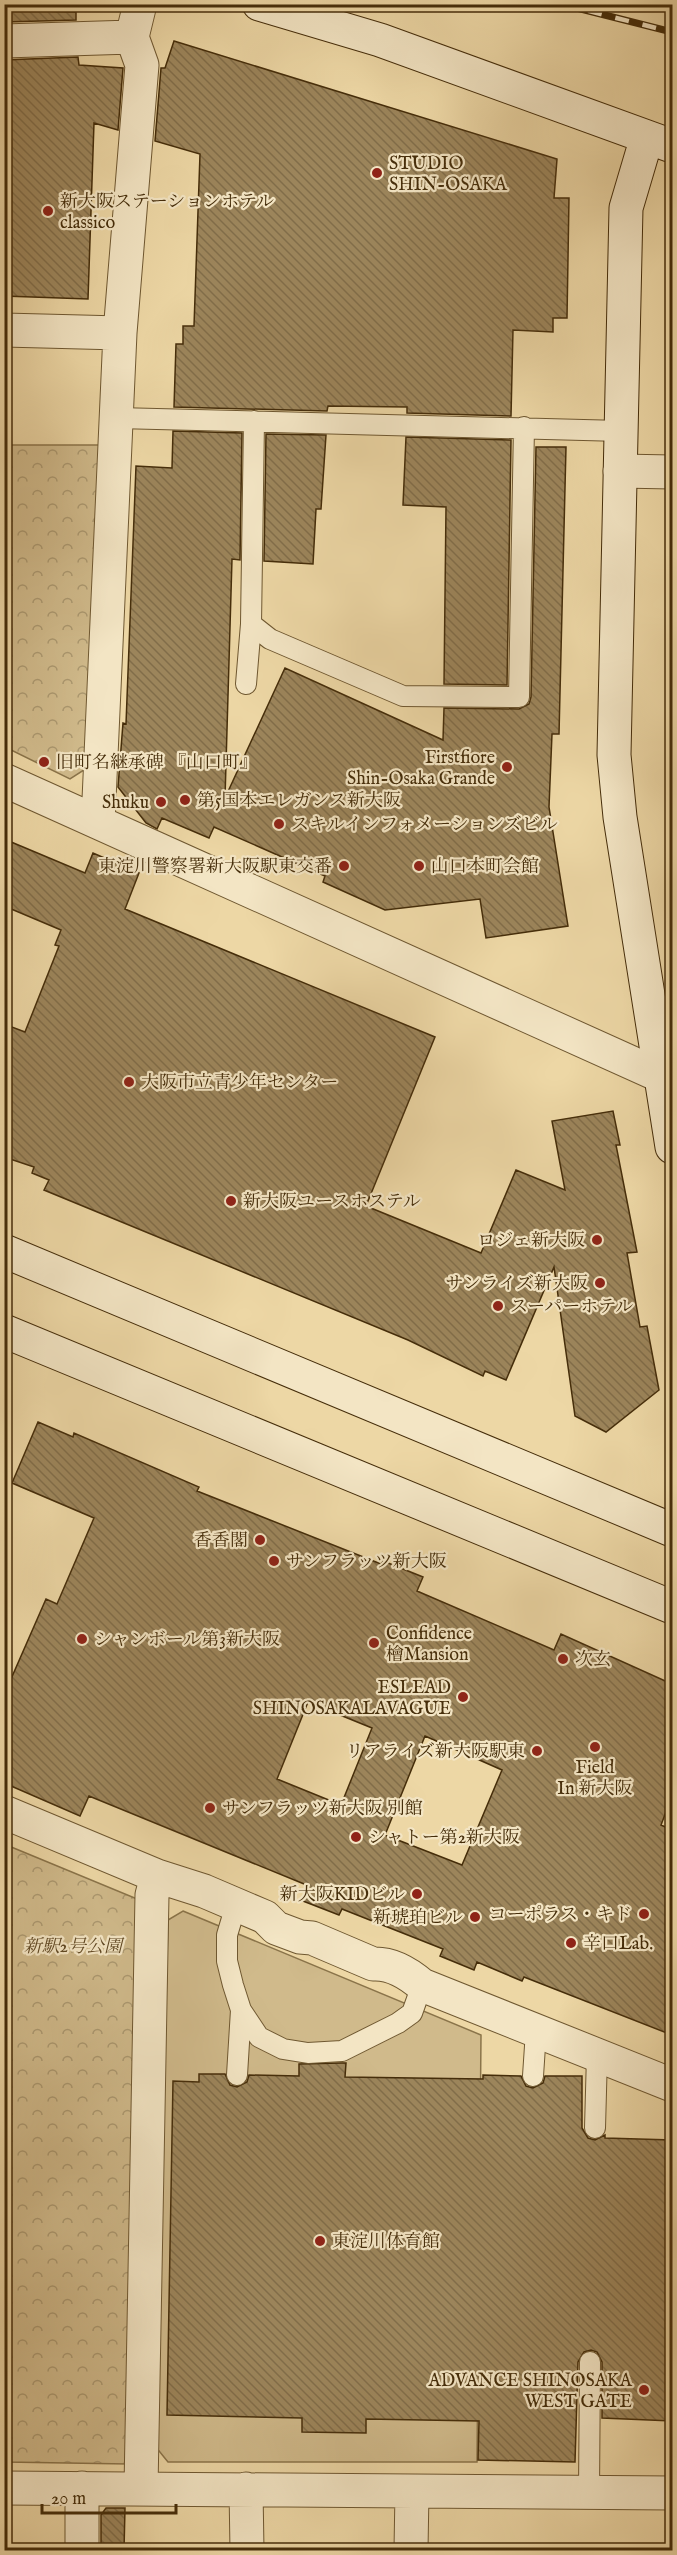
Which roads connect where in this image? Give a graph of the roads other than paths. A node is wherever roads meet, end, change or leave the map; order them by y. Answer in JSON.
{"nodes":[{"id":1,"x":140,"y":4,"type":"edge"},
{"id":2,"x":259,"y":4,"type":"edge"},
{"id":3,"x":132,"y":37,"type":"junction"},
{"id":4,"x":4,"y":42,"type":"edge"},
{"id":5,"x":660,"y":142,"type":"edge"},
{"id":6,"x":4,"y":330,"type":"edge"},
{"id":7,"x":120,"y":333,"type":"junction"},
{"id":8,"x":117,"y":418,"type":"junction"},
{"id":9,"x":254,"y":421,"type":"junction"},
{"id":10,"x":524,"y":427,"type":"junction"},
{"id":11,"x":621,"y":431,"type":"junction"},
{"id":12,"x":620,"y":471,"type":"junction"},
{"id":13,"x":672,"y":472,"type":"edge"},
{"id":14,"x":251,"y":624,"type":"junction"},
{"id":15,"x":246,"y":684,"type":"dead end"},
{"id":16,"x":4,"y":780,"type":"edge"},
{"id":17,"x":98,"y":822,"type":"junction"},
{"id":18,"x":667,"y":1079,"type":"edge"},
{"id":19,"x":672,"y":1147,"type":"edge"},
{"id":20,"x":4,"y":1251,"type":"edge"},
{"id":21,"x":4,"y":1331,"type":"edge"},
{"id":22,"x":672,"y":1530,"type":"edge"},
{"id":23,"x":672,"y":1607,"type":"edge"},
{"id":24,"x":4,"y":1812,"type":"edge"},
{"id":25,"x":157,"y":1876,"type":"junction"},
{"id":26,"x":236,"y":1905,"type":"junction"},
{"id":27,"x":422,"y":1985,"type":"junction"},
{"id":28,"x":241,"y":2010,"type":"junction"},
{"id":29,"x":536,"y":2031,"type":"junction"},
{"id":30,"x":597,"y":2055,"type":"junction"},
{"id":31,"x":237,"y":2075,"type":"dead end"},
{"id":32,"x":533,"y":2076,"type":"dead end"},
{"id":33,"x":672,"y":2085,"type":"edge"},
{"id":34,"x":594,"y":2128,"type":"dead end"},
{"id":35,"x":590,"y":2362,"type":"dead end"},
{"id":36,"x":4,"y":2488,"type":"edge"},
{"id":37,"x":82,"y":2488,"type":"junction"},
{"id":38,"x":141,"y":2488,"type":"junction"},
{"id":39,"x":246,"y":2489,"type":"junction"},
{"id":40,"x":412,"y":2492,"type":"junction"},
{"id":41,"x":589,"y":2492,"type":"junction"},
{"id":42,"x":672,"y":2493,"type":"edge"},
{"id":43,"x":82,"y":2550,"type":"edge"},
{"id":44,"x":247,"y":2550,"type":"edge"},
{"id":45,"x":411,"y":2550,"type":"edge"}],
"edges":[{"from":1,"to":3,"type":"street"},
{"from":2,"to":5,"type":"street"},
{"from":3,"to":4,"type":"street"},
{"from":3,"to":7,"type":"street"},
{"from":5,"to":11,"type":"street"},
{"from":6,"to":7,"type":"street"},
{"from":7,"to":8,"type":"street"},
{"from":8,"to":9,"type":"lane"},
{"from":8,"to":17,"type":"street"},
{"from":9,"to":10,"type":"lane"},
{"from":9,"to":14,"type":"lane"},
{"from":10,"to":11,"type":"lane"},
{"from":10,"to":14,"type":"lane"},
{"from":11,"to":12,"type":"street"},
{"from":12,"to":13,"type":"street"},
{"from":12,"to":18,"type":"street"},
{"from":14,"to":15,"type":"lane"},
{"from":16,"to":17,"type":"street"},
{"from":17,"to":18,"type":"street"},
{"from":18,"to":19,"type":"street"},
{"from":20,"to":22,"type":"street"},
{"from":21,"to":23,"type":"street"},
{"from":24,"to":25,"type":"street"},
{"from":25,"to":26,"type":"street"},
{"from":25,"to":38,"type":"street"},
{"from":26,"to":27,"type":"street"},
{"from":26,"to":28,"type":"lane"},
{"from":27,"to":28,"type":"lane"},
{"from":27,"to":29,"type":"street"},
{"from":28,"to":31,"type":"lane"},
{"from":29,"to":30,"type":"street"},
{"from":29,"to":32,"type":"lane"},
{"from":30,"to":33,"type":"street"},
{"from":30,"to":34,"type":"lane"},
{"from":35,"to":41,"type":"lane"},
{"from":36,"to":37,"type":"street"},
{"from":37,"to":38,"type":"street"},
{"from":37,"to":43,"type":"street"},
{"from":38,"to":39,"type":"street"},
{"from":39,"to":40,"type":"street"},
{"from":39,"to":44,"type":"street"},
{"from":40,"to":41,"type":"street"},
{"from":40,"to":45,"type":"street"},
{"from":41,"to":42,"type":"street"}]}
